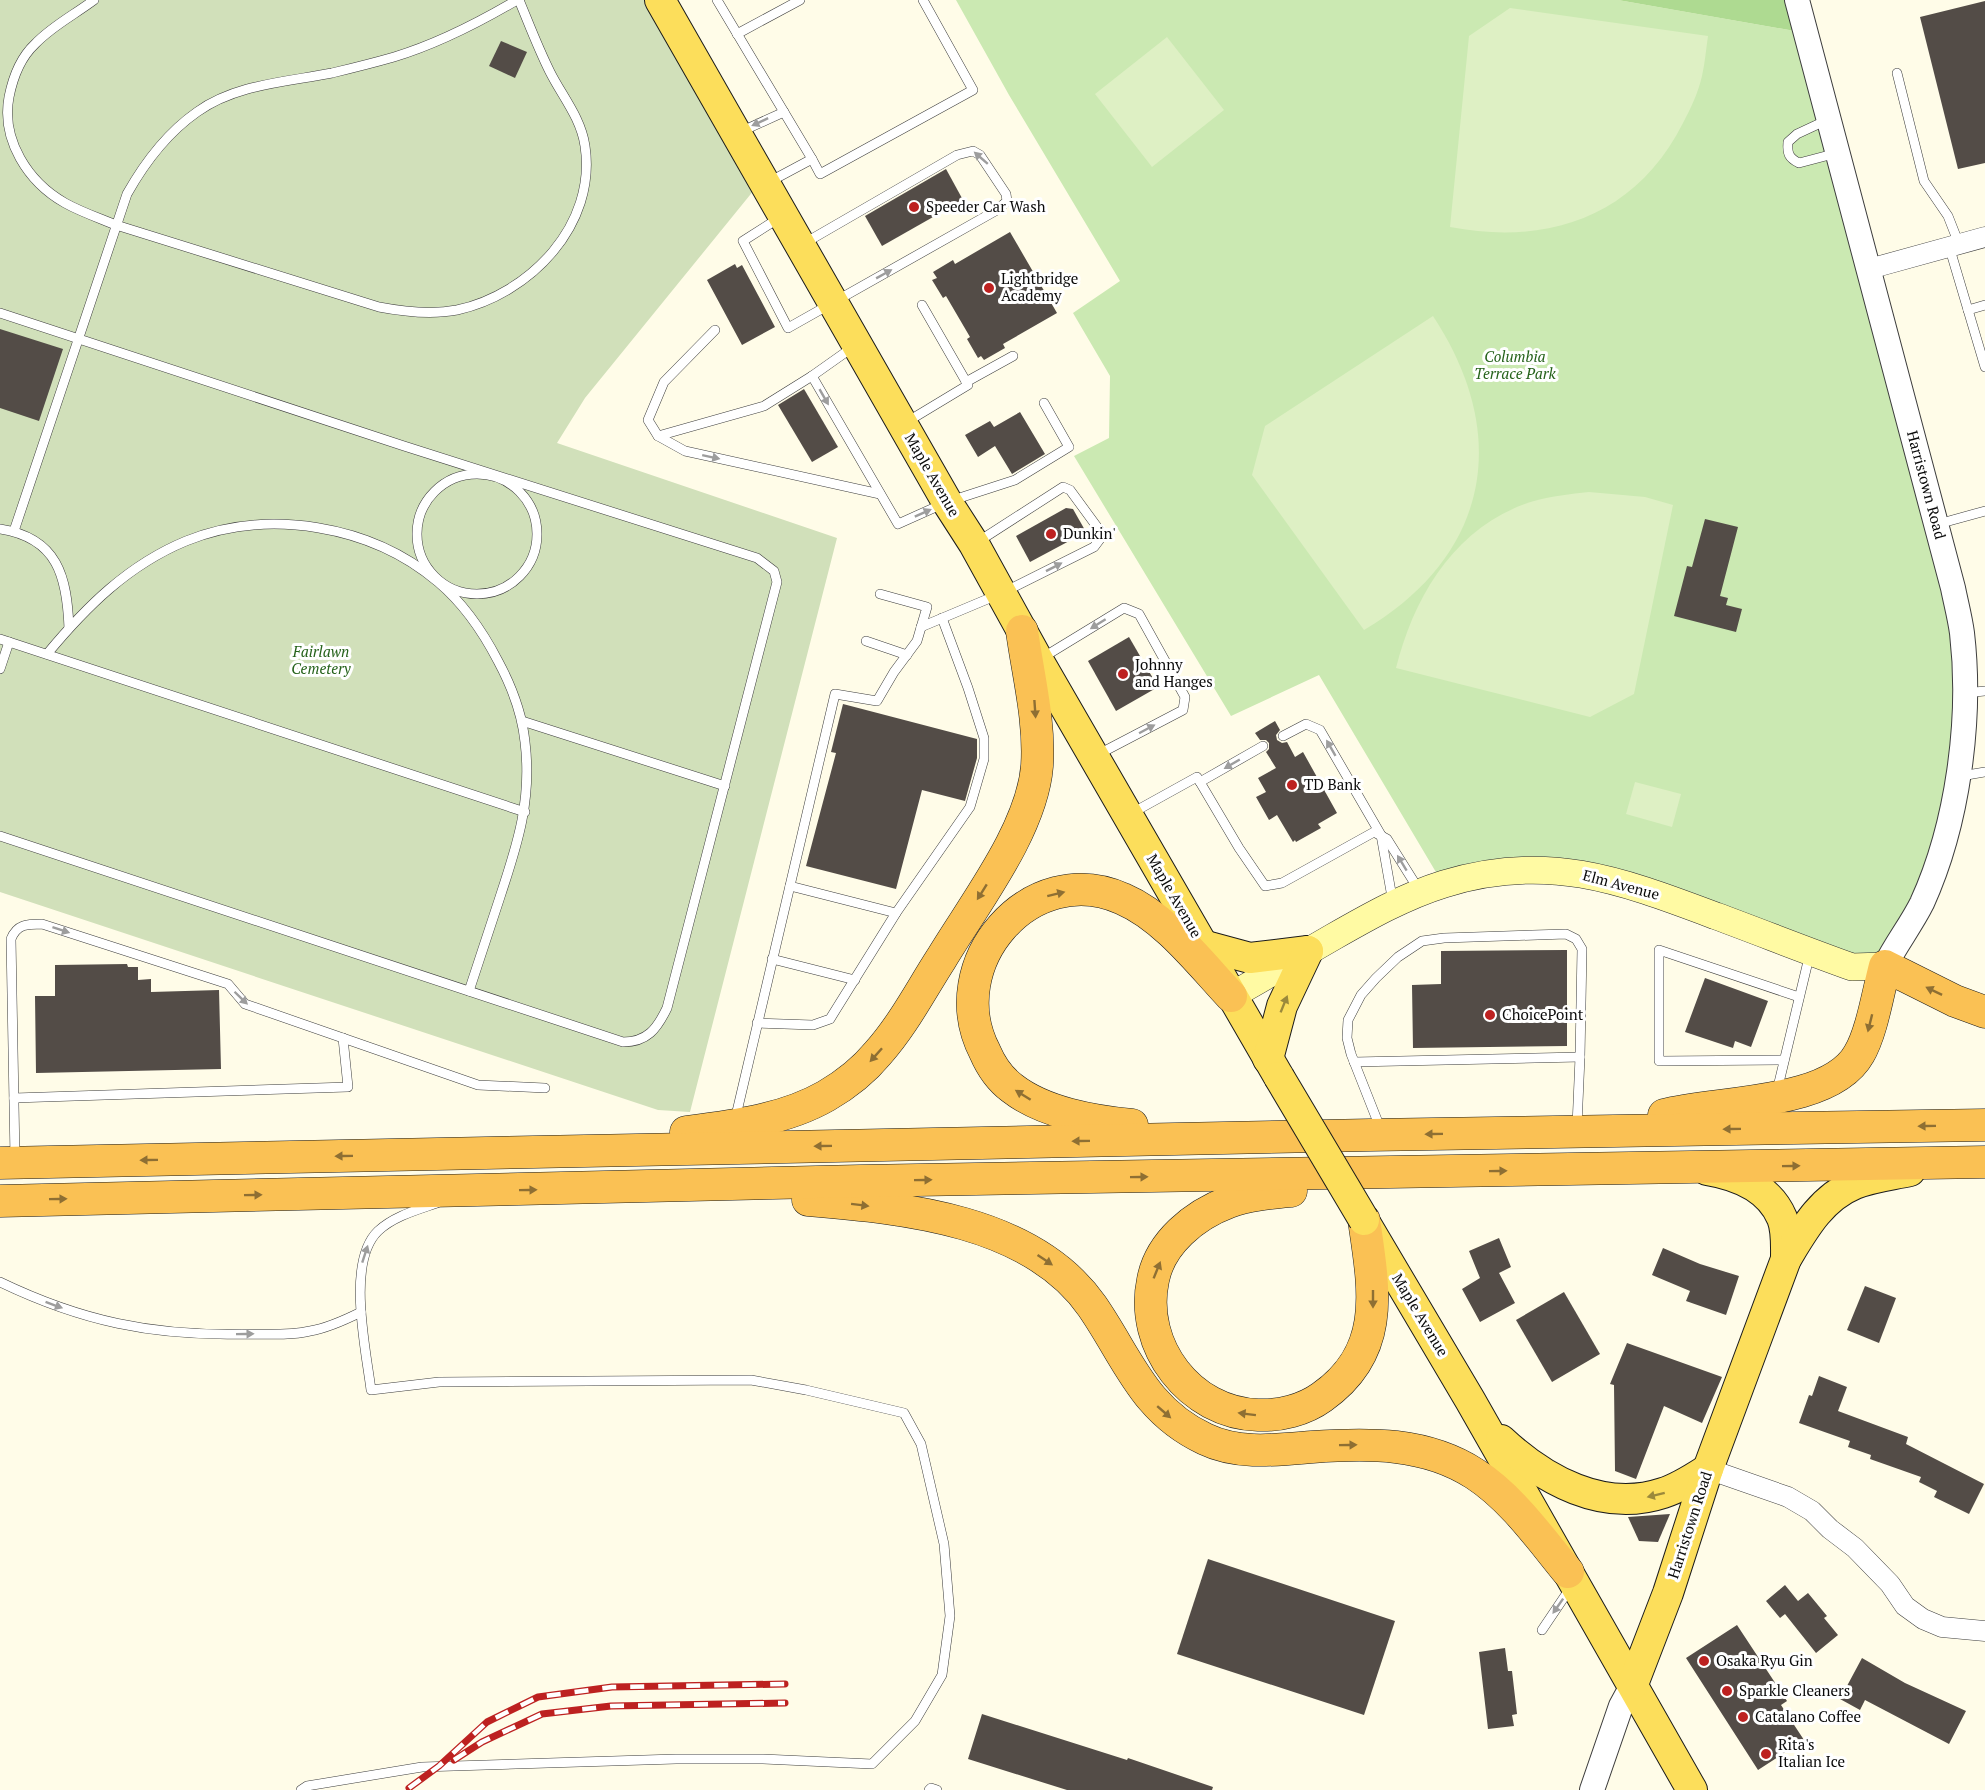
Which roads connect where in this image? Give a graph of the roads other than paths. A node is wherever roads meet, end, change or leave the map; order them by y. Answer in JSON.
{"nodes":[{"id":1,"x":94,"y":0,"type":"edge"},
{"id":2,"x":518,"y":0,"type":"edge"},
{"id":3,"x":660,"y":0,"type":"edge"},
{"id":4,"x":717,"y":0,"type":"edge"},
{"id":5,"x":800,"y":0,"type":"edge"},
{"id":6,"x":923,"y":0,"type":"edge"},
{"id":7,"x":1797,"y":0,"type":"edge"},
{"id":8,"x":737,"y":34,"type":"junction"},
{"id":9,"x":1897,"y":73,"type":"dead end"},
{"id":10,"x":784,"y":112,"type":"junction"},
{"id":11,"x":1829,"y":118,"type":"junction"},
{"id":12,"x":737,"y":134,"type":"junction"},
{"id":13,"x":1838,"y":153,"type":"junction"},
{"id":14,"x":812,"y":159,"type":"junction"},
{"id":15,"x":766,"y":184,"type":"junction"},
{"id":16,"x":784,"y":216,"type":"junction"},
{"id":17,"x":116,"y":225,"type":"junction"},
{"id":18,"x":1985,"y":237,"type":"edge"},
{"id":19,"x":1954,"y":245,"type":"junction"},
{"id":20,"x":801,"y":246,"type":"junction"},
{"id":21,"x":1869,"y":269,"type":"junction"},
{"id":22,"x":833,"y":302,"type":"junction"},
{"id":23,"x":922,"y":304,"type":"dead end"},
{"id":24,"x":1985,"y":305,"type":"edge"},
{"id":25,"x":1968,"y":310,"type":"junction"},
{"id":26,"x":0,"y":313,"type":"edge"},
{"id":27,"x":716,"y":330,"type":"dead end"},
{"id":28,"x":78,"y":339,"type":"junction"},
{"id":29,"x":858,"y":344,"type":"junction"},
{"id":30,"x":1012,"y":356,"type":"dead end"},
{"id":31,"x":1985,"y":367,"type":"edge"},
{"id":32,"x":812,"y":376,"type":"junction"},
{"id":33,"x":966,"y":382,"type":"junction"},
{"id":34,"x":1044,"y":403,"type":"dead end"},
{"id":35,"x":903,"y":424,"type":"junction"},
{"id":36,"x":658,"y":436,"type":"junction"},
{"id":37,"x":493,"y":474,"type":"junction"},
{"id":38,"x":880,"y":494,"type":"junction"},
{"id":39,"x":947,"y":502,"type":"junction"},
{"id":40,"x":1985,"y":511,"type":"edge"},
{"id":41,"x":1936,"y":524,"type":"junction"},
{"id":42,"x":0,"y":529,"type":"edge"},
{"id":43,"x":14,"y":531,"type":"junction"},
{"id":44,"x":974,"y":544,"type":"junction"},
{"id":45,"x":439,"y":582,"type":"junction"},
{"id":46,"x":1002,"y":593,"type":"junction"},
{"id":47,"x":880,"y":594,"type":"dead end"},
{"id":48,"x":942,"y":618,"type":"junction"},
{"id":49,"x":921,"y":627,"type":"junction"},
{"id":50,"x":69,"y":628,"type":"junction"},
{"id":51,"x":1022,"y":631,"type":"junction"},
{"id":52,"x":5,"y":640,"type":"edge"},
{"id":53,"x":866,"y":641,"type":"dead end"},
{"id":54,"x":47,"y":654,"type":"junction"},
{"id":55,"x":907,"y":655,"type":"junction"},
{"id":56,"x":1038,"y":660,"type":"junction"},
{"id":57,"x":0,"y":669,"type":"edge"},
{"id":58,"x":1975,"y":692,"type":"edge"},
{"id":59,"x":522,"y":721,"type":"junction"},
{"id":60,"x":1283,"y":736,"type":"dead end"},
{"id":61,"x":1263,"y":747,"type":"dead end"},
{"id":62,"x":1095,"y":756,"type":"junction"},
{"id":63,"x":1985,"y":772,"type":"edge"},
{"id":64,"x":1958,"y":777,"type":"junction"},
{"id":65,"x":1200,"y":782,"type":"junction"},
{"id":66,"x":725,"y":786,"type":"junction"},
{"id":67,"x":525,"y":812,"type":"junction"},
{"id":68,"x":1127,"y":815,"type":"junction"},
{"id":69,"x":0,"y":836,"type":"edge"},
{"id":70,"x":1381,"y":836,"type":"junction"},
{"id":71,"x":790,"y":886,"type":"junction"},
{"id":72,"x":1420,"y":893,"type":"junction"},
{"id":73,"x":1393,"y":905,"type":"junction"},
{"id":74,"x":896,"y":913,"type":"junction"},
{"id":75,"x":1202,"y":945,"type":"junction"},
{"id":76,"x":1308,"y":951,"type":"junction"},
{"id":77,"x":1810,"y":952,"type":"junction"},
{"id":78,"x":772,"y":959,"type":"junction"},
{"id":79,"x":1885,"y":966,"type":"junction"},
{"id":80,"x":855,"y":980,"type":"junction"},
{"id":81,"x":469,"y":991,"type":"junction"},
{"id":82,"x":1231,"y":996,"type":"junction"},
{"id":83,"x":1799,"y":997,"type":"junction"},
{"id":84,"x":1985,"y":1012,"type":"edge"},
{"id":85,"x":758,"y":1023,"type":"junction"},
{"id":86,"x":343,"y":1038,"type":"junction"},
{"id":87,"x":1580,"y":1057,"type":"junction"},
{"id":88,"x":1784,"y":1060,"type":"junction"},
{"id":89,"x":1354,"y":1062,"type":"junction"},
{"id":90,"x":1273,"y":1068,"type":"junction"},
{"id":91,"x":545,"y":1088,"type":"dead end"},
{"id":92,"x":1776,"y":1096,"type":"junction"},
{"id":93,"x":15,"y":1098,"type":"junction"},
{"id":94,"x":734,"y":1125,"type":"junction"},
{"id":95,"x":1985,"y":1125,"type":"edge"},
{"id":96,"x":1588,"y":1131,"type":"junction"},
{"id":97,"x":1376,"y":1135,"type":"junction"},
{"id":98,"x":403,"y":1155,"type":"junction"},
{"id":99,"x":1952,"y":1162,"type":"junction"},
{"id":100,"x":1985,"y":1162,"type":"edge"},
{"id":101,"x":8,"y":1163,"type":"edge"},
{"id":102,"x":1690,"y":1167,"type":"junction"},
{"id":103,"x":1440,"y":1172,"type":"junction"},
{"id":104,"x":592,"y":1189,"type":"junction"},
{"id":105,"x":470,"y":1191,"type":"junction"},
{"id":106,"x":0,"y":1201,"type":"edge"},
{"id":107,"x":1364,"y":1220,"type":"junction"},
{"id":108,"x":1786,"y":1259,"type":"junction"},
{"id":109,"x":0,"y":1282,"type":"edge"},
{"id":110,"x":361,"y":1312,"type":"junction"},
{"id":111,"x":1484,"y":1425,"type":"junction"},
{"id":112,"x":1708,"y":1469,"type":"junction"},
{"id":113,"x":1571,"y":1577,"type":"junction"},
{"id":114,"x":1542,"y":1630,"type":"dead end"},
{"id":115,"x":1985,"y":1631,"type":"edge"},
{"id":116,"x":1633,"y":1684,"type":"junction"},
{"id":117,"x":301,"y":1790,"type":"edge"},
{"id":118,"x":1592,"y":1790,"type":"edge"},
{"id":119,"x":1692,"y":1790,"type":"edge"}],
"edges":[{"from":1,"to":17,"type":"lane"},
{"from":2,"to":17,"type":"lane"},
{"from":2,"to":17,"type":"lane"},
{"from":3,"to":12,"type":"main road","name":"Maple Avenue"},
{"from":4,"to":8,"type":"lane"},
{"from":5,"to":8,"type":"lane"},
{"from":6,"to":14,"type":"lane"},
{"from":7,"to":11,"type":"street","name":"Harristown Road"},
{"from":8,"to":10,"type":"lane"},
{"from":9,"to":19,"type":"lane"},
{"from":10,"to":12,"type":"lane","one_way":true},
{"from":10,"to":14,"type":"lane"},
{"from":11,"to":13,"type":"street","name":"Harristown Road"},
{"from":11,"to":13,"type":"lane"},
{"from":12,"to":15,"type":"main road","name":"Maple Avenue"},
{"from":13,"to":21,"type":"street","name":"Harristown Road"},
{"from":14,"to":15,"type":"lane"},
{"from":15,"to":16,"type":"main road","name":"Maple Avenue"},
{"from":16,"to":20,"type":"main road","name":"Maple Avenue"},
{"from":16,"to":22,"type":"lane"},
{"from":17,"to":28,"type":"lane"},
{"from":18,"to":19,"type":"street"},
{"from":19,"to":21,"type":"street"},
{"from":19,"to":25,"type":"lane"},
{"from":20,"to":22,"type":"main road","name":"Maple Avenue"},
{"from":22,"to":20,"type":"lane","one_way":true},
{"from":21,"to":41,"type":"street","name":"Harristown Road"},
{"from":22,"to":29,"type":"main road","name":"Maple Avenue"},
{"from":23,"to":33,"type":"lane"},
{"from":24,"to":25,"type":"lane"},
{"from":25,"to":31,"type":"lane"},
{"from":26,"to":28,"type":"lane"},
{"from":27,"to":36,"type":"lane"},
{"from":28,"to":37,"type":"lane"},
{"from":28,"to":43,"type":"lane"},
{"from":29,"to":32,"type":"lane"},
{"from":29,"to":35,"type":"main road","name":"Maple Avenue"},
{"from":30,"to":33,"type":"lane"},
{"from":32,"to":36,"type":"lane"},
{"from":32,"to":38,"type":"lane","one_way":true},
{"from":33,"to":35,"type":"lane"},
{"from":34,"to":39,"type":"lane"},
{"from":35,"to":39,"type":"main road","name":"Maple Avenue"},
{"from":36,"to":38,"type":"lane","one_way":true},
{"from":37,"to":45,"type":"lane"},
{"from":37,"to":45,"type":"lane"},
{"from":37,"to":66,"type":"lane"},
{"from":38,"to":39,"type":"lane","one_way":true},
{"from":39,"to":44,"type":"main road","name":"Maple Avenue"},
{"from":40,"to":41,"type":"lane"},
{"from":41,"to":58,"type":"street","name":"Harristown Road"},
{"from":42,"to":43,"type":"lane"},
{"from":43,"to":50,"type":"lane"},
{"from":44,"to":46,"type":"main road","name":"Maple Avenue"},
{"from":46,"to":44,"type":"lane","one_way":true},
{"from":45,"to":50,"type":"lane"},
{"from":45,"to":59,"type":"lane"},
{"from":46,"to":48,"type":"lane"},
{"from":46,"to":51,"type":"main road","name":"Maple Avenue"},
{"from":47,"to":49,"type":"lane"},
{"from":48,"to":49,"type":"lane"},
{"from":48,"to":74,"type":"lane"},
{"from":49,"to":55,"type":"lane"},
{"from":50,"to":54,"type":"lane"},
{"from":51,"to":56,"type":"main road","name":"Maple Avenue"},
{"from":51,"to":94,"type":"highway","one_way":true},
{"from":52,"to":54,"type":"lane"},
{"from":52,"to":57,"type":"lane"},
{"from":53,"to":55,"type":"lane"},
{"from":54,"to":67,"type":"lane"},
{"from":55,"to":71,"type":"lane"},
{"from":56,"to":62,"type":"main road","name":"Maple Avenue"},
{"from":62,"to":56,"type":"lane","one_way":true},
{"from":58,"to":64,"type":"street","name":"Harristown Road"},
{"from":59,"to":66,"type":"lane"},
{"from":59,"to":67,"type":"lane"},
{"from":70,"to":60,"type":"lane","one_way":true},
{"from":61,"to":65,"type":"lane","one_way":true},
{"from":62,"to":68,"type":"main road","name":"Maple Avenue"},
{"from":63,"to":64,"type":"lane"},
{"from":64,"to":79,"type":"street","name":"Harristown Road"},
{"from":65,"to":68,"type":"lane"},
{"from":65,"to":70,"type":"lane"},
{"from":66,"to":81,"type":"lane"},
{"from":67,"to":81,"type":"lane"},
{"from":68,"to":75,"type":"main road","name":"Maple Avenue"},
{"from":69,"to":81,"type":"lane"},
{"from":72,"to":70,"type":"lane","one_way":true},
{"from":70,"to":73,"type":"lane"},
{"from":71,"to":74,"type":"lane"},
{"from":71,"to":78,"type":"lane"},
{"from":72,"to":73,"type":"main road","name":"Elm Avenue"},
{"from":72,"to":77,"type":"main road","name":"Elm Avenue"},
{"from":73,"to":76,"type":"main road","name":"Elm Avenue"},
{"from":74,"to":80,"type":"lane"},
{"from":75,"to":76,"type":"main road"},
{"from":75,"to":82,"type":"main road","name":"Maple Avenue"},
{"from":76,"to":82,"type":"main road","name":"Elm Avenue"},
{"from":90,"to":76,"type":"main road","one_way":true},
{"from":77,"to":79,"type":"main road","name":"Elm Avenue"},
{"from":77,"to":83,"type":"lane"},
{"from":78,"to":80,"type":"lane"},
{"from":78,"to":85,"type":"lane"},
{"from":84,"to":79,"type":"highway","one_way":true},
{"from":79,"to":92,"type":"highway","one_way":true},
{"from":80,"to":85,"type":"lane"},
{"from":82,"to":90,"type":"main road","name":"Maple Avenue"},
{"from":97,"to":82,"type":"highway","one_way":true},
{"from":83,"to":88,"type":"lane"},
{"from":83,"to":88,"type":"lane"},
{"from":85,"to":94,"type":"lane"},
{"from":86,"to":91,"type":"lane"},
{"from":86,"to":93,"type":"lane"},
{"from":93,"to":86,"type":"lane","one_way":true},
{"from":87,"to":89,"type":"lane"},
{"from":87,"to":89,"type":"lane"},
{"from":87,"to":96,"type":"lane"},
{"from":88,"to":92,"type":"lane"},
{"from":89,"to":97,"type":"lane"},
{"from":90,"to":107,"type":"main road","name":"Maple Avenue","bridge":true},
{"from":92,"to":96,"type":"highway"},
{"from":93,"to":101,"type":"lane"},
{"from":94,"to":98,"type":"highway"},
{"from":95,"to":96,"type":"highway","one_way":true},
{"from":96,"to":97,"type":"highway","one_way":true},
{"from":97,"to":98,"type":"highway","one_way":true},
{"from":98,"to":101,"type":"highway","one_way":true},
{"from":99,"to":100,"type":"highway"},
{"from":102,"to":99,"type":"highway","one_way":true},
{"from":99,"to":108,"type":"main road"},
{"from":103,"to":102,"type":"highway","one_way":true},
{"from":102,"to":108,"type":"main road"},
{"from":104,"to":103,"type":"highway","one_way":true},
{"from":107,"to":103,"type":"highway","one_way":true},
{"from":105,"to":104,"type":"highway","one_way":true},
{"from":104,"to":113,"type":"highway","one_way":true},
{"from":106,"to":105,"type":"highway","one_way":true},
{"from":110,"to":105,"type":"lane","one_way":true},
{"from":107,"to":111,"type":"main road","name":"Maple Avenue"},
{"from":108,"to":112,"type":"main road","name":"Harristown Road"},
{"from":109,"to":110,"type":"lane","one_way":true},
{"from":110,"to":117,"type":"lane"},
{"from":112,"to":111,"type":"main road","one_way":true},
{"from":111,"to":113,"type":"main road","name":"Maple Avenue"},
{"from":112,"to":115,"type":"street"},
{"from":112,"to":116,"type":"main road","name":"Harristown Road"},
{"from":113,"to":114,"type":"lane","one_way":true},
{"from":113,"to":116,"type":"main road","name":"Maple Avenue"},
{"from":116,"to":118,"type":"street","name":"Harristown Road"},
{"from":116,"to":119,"type":"main road","name":"Maple Avenue"}]}
